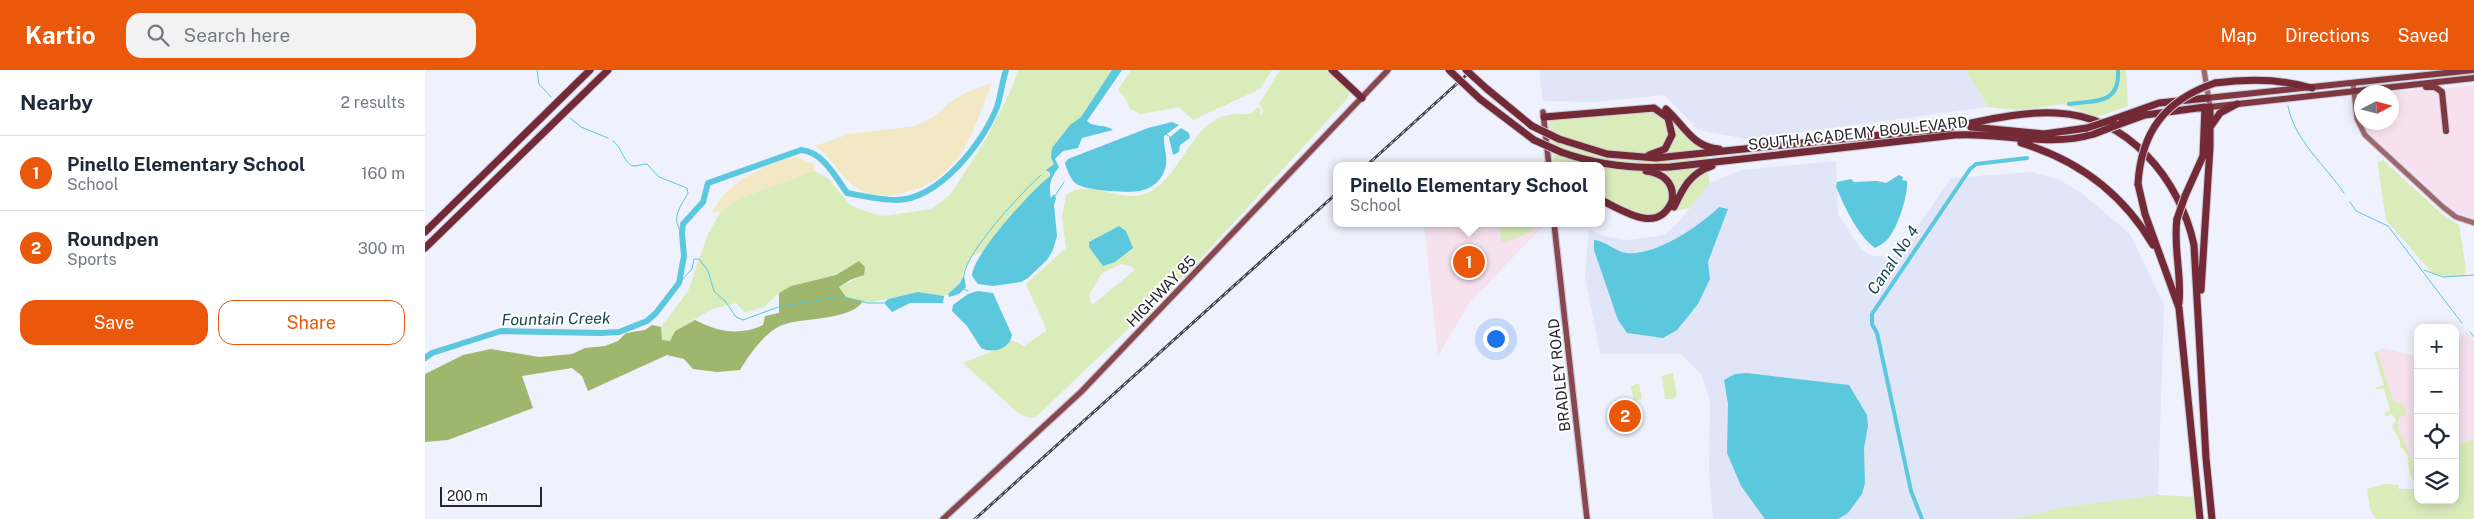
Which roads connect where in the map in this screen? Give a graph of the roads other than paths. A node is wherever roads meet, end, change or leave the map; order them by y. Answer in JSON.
{"nodes":[{"id":1,"x":590,"y":70,"type":"edge"},
{"id":2,"x":608,"y":70,"type":"edge"},
{"id":3,"x":1332,"y":70,"type":"edge"},
{"id":4,"x":1338,"y":70,"type":"edge"},
{"id":5,"x":1388,"y":70,"type":"edge"},
{"id":6,"x":1449,"y":70,"type":"edge"},
{"id":7,"x":1466,"y":70,"type":"edge"},
{"id":8,"x":2204,"y":70,"type":"edge"},
{"id":9,"x":2474,"y":70,"type":"edge"},
{"id":10,"x":2474,"y":78,"type":"edge"},
{"id":11,"x":2408,"y":85,"type":"junction"},
{"id":12,"x":2353,"y":87,"type":"junction"},
{"id":13,"x":2312,"y":88,"type":"junction"},
{"id":14,"x":1363,"y":96,"type":"junction"},
{"id":15,"x":2207,"y":98,"type":"junction"},
{"id":16,"x":2237,"y":104,"type":"junction"},
{"id":17,"x":2208,"y":107,"type":"junction"},
{"id":18,"x":1544,"y":114,"type":"junction"},
{"id":19,"x":1947,"y":128,"type":"junction"},
{"id":20,"x":2210,"y":129,"type":"junction"},
{"id":21,"x":2446,"y":131,"type":"dead end"},
{"id":22,"x":2002,"y":137,"type":"junction"},
{"id":23,"x":1734,"y":150,"type":"junction"},
{"id":24,"x":1612,"y":154,"type":"junction"},
{"id":25,"x":1728,"y":160,"type":"junction"},
{"id":26,"x":1549,"y":162,"type":"edge"},
{"id":27,"x":1588,"y":162,"type":"edge"},
{"id":28,"x":1605,"y":164,"type":"edge"},
{"id":29,"x":1605,"y":166,"type":"edge"},
{"id":30,"x":1605,"y":202,"type":"edge"},
{"id":31,"x":1605,"y":207,"type":"edge"},
{"id":32,"x":2474,"y":224,"type":"edge"},
{"id":33,"x":1556,"y":227,"type":"edge"},
{"id":34,"x":425,"y":232,"type":"edge"},
{"id":35,"x":425,"y":248,"type":"edge"},
{"id":36,"x":2164,"y":263,"type":"junction"},
{"id":37,"x":2179,"y":308,"type":"junction"},
{"id":38,"x":2199,"y":325,"type":"junction"},
{"id":39,"x":943,"y":519,"type":"edge"},
{"id":40,"x":1587,"y":519,"type":"edge"},
{"id":41,"x":2200,"y":519,"type":"edge"},
{"id":42,"x":2213,"y":519,"type":"edge"}],
"edges":[{"from":1,"to":34,"type":"highway"},
{"from":2,"to":35,"type":"highway"},
{"from":3,"to":14,"type":"highway"},
{"from":4,"to":14,"type":"highway"},
{"from":5,"to":14,"type":"main road","name":"HIGHWAY 85"},
{"from":6,"to":27,"type":"highway","name":"SOUTH ACADEMY BOULEVARD","bridge":true},
{"from":7,"to":24,"type":"highway","name":"SOUTH ACADEMY BOULEVARD","bridge":true},
{"from":8,"to":15,"type":"main road"},
{"from":9,"to":12,"type":"highway","name":"SOUTH ACADEMY BOULEVARD"},
{"from":10,"to":11,"type":"highway","name":"SOUTH ACADEMY BOULEVARD"},
{"from":11,"to":12,"type":"highway","name":"SOUTH ACADEMY BOULEVARD"},
{"from":11,"to":21,"type":"highway"},
{"from":12,"to":13,"type":"highway","name":"SOUTH ACADEMY BOULEVARD"},
{"from":12,"to":16,"type":"highway","name":"SOUTH ACADEMY BOULEVARD"},
{"from":12,"to":32,"type":"main road"},
{"from":13,"to":15,"type":"highway","name":"SOUTH ACADEMY BOULEVARD"},
{"from":13,"to":36,"type":"highway","bridge":true},
{"from":14,"to":39,"type":"main road","name":"HIGHWAY 85"},
{"from":15,"to":17,"type":"main road"},
{"from":15,"to":19,"type":"highway","name":"SOUTH ACADEMY BOULEVARD","bridge":true},
{"from":16,"to":17,"type":"highway","name":"SOUTH ACADEMY BOULEVARD"},
{"from":16,"to":20,"type":"highway"},
{"from":17,"to":20,"type":"highway"},
{"from":17,"to":22,"type":"highway","name":"SOUTH ACADEMY BOULEVARD","bridge":true},
{"from":17,"to":37,"type":"highway","bridge":true},
{"from":18,"to":23,"type":"highway"},
{"from":18,"to":24,"type":"highway"},
{"from":18,"to":26,"type":"main road"},
{"from":19,"to":23,"type":"highway","name":"SOUTH ACADEMY BOULEVARD"},
{"from":19,"to":38,"type":"highway"},
{"from":20,"to":38,"type":"highway"},
{"from":22,"to":25,"type":"highway","name":"SOUTH ACADEMY BOULEVARD"},
{"from":22,"to":36,"type":"highway"},
{"from":23,"to":24,"type":"highway","name":"SOUTH ACADEMY BOULEVARD"},
{"from":25,"to":28,"type":"highway","name":"SOUTH ACADEMY BOULEVARD"},
{"from":25,"to":31,"type":"highway"},
{"from":29,"to":30,"type":"highway"},
{"from":33,"to":40,"type":"main road","name":"BRADLEY ROAD"},
{"from":36,"to":37,"type":"highway"},
{"from":37,"to":41,"type":"highway"},
{"from":38,"to":42,"type":"highway"}]}
